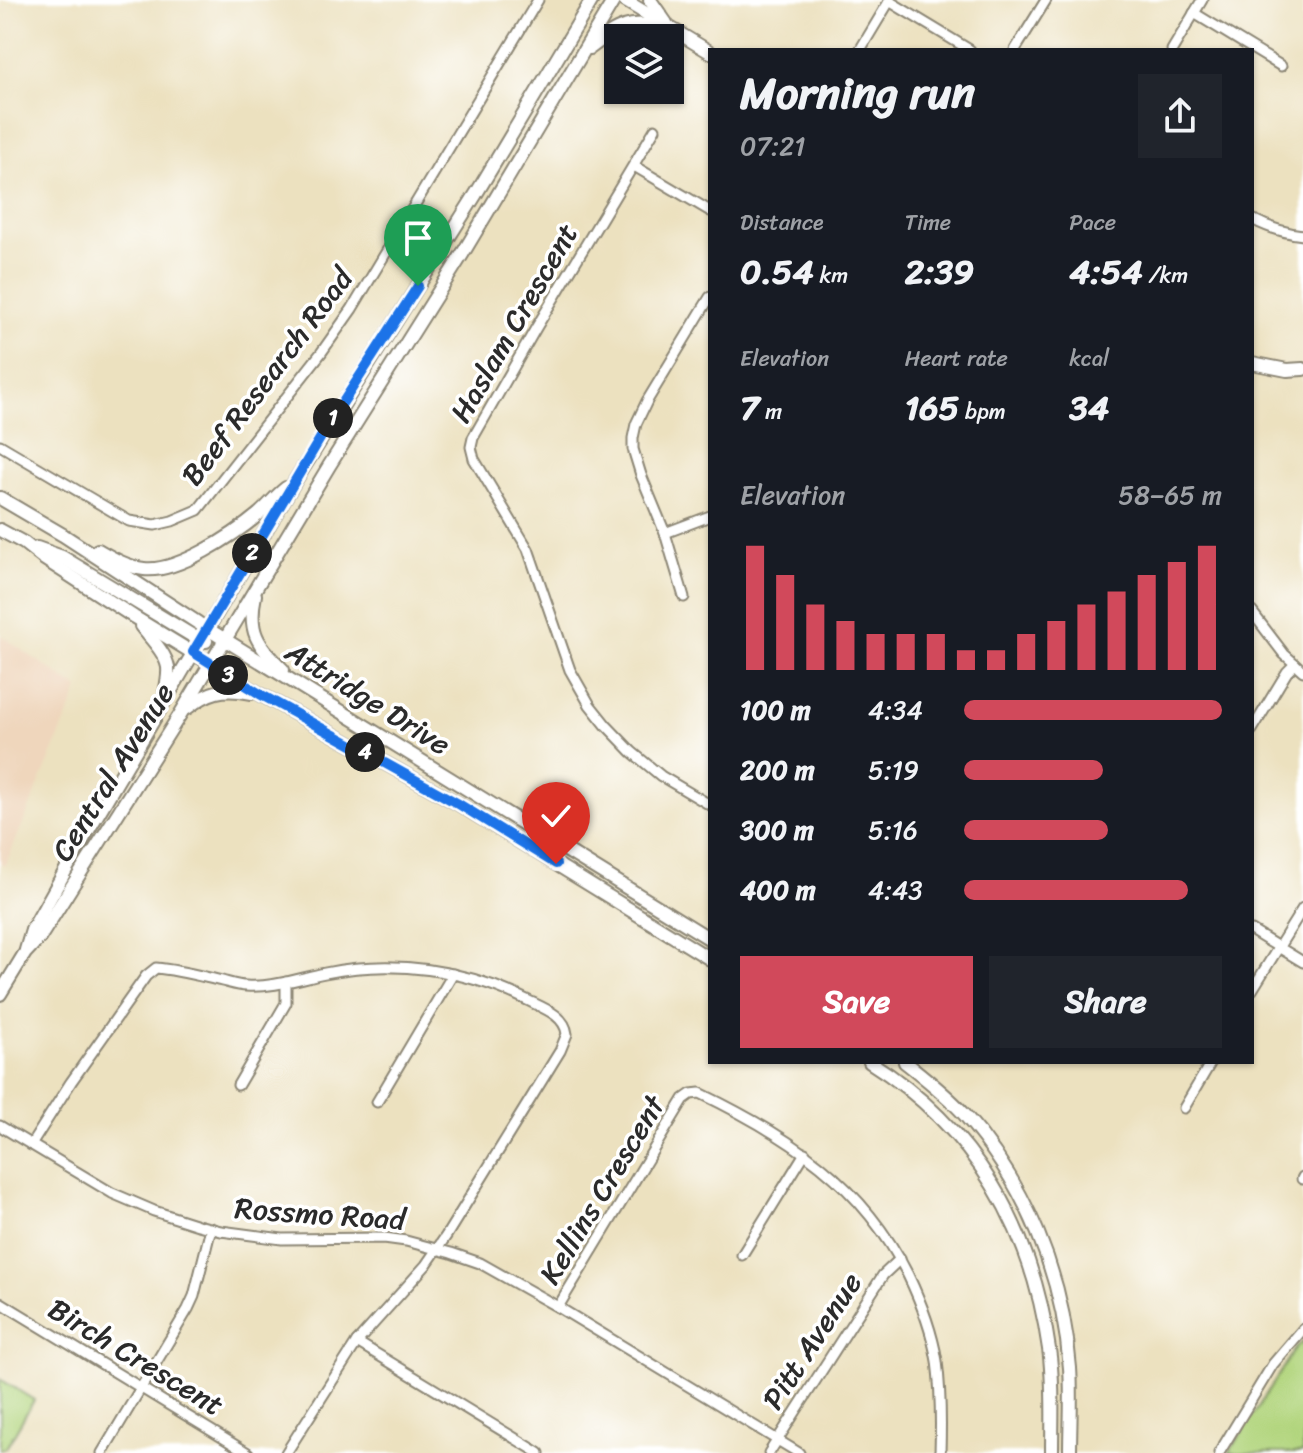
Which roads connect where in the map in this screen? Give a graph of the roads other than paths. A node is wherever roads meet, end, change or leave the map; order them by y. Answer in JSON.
{"nodes":[{"id":1,"x":538,"y":0,"type":"edge"},
{"id":2,"x":592,"y":0,"type":"edge"},
{"id":3,"x":614,"y":0,"type":"edge"},
{"id":4,"x":624,"y":0,"type":"edge"},
{"id":5,"x":650,"y":0,"type":"edge"},
{"id":6,"x":1046,"y":0,"type":"edge"},
{"id":7,"x":1202,"y":0,"type":"edge"},
{"id":8,"x":890,"y":1,"type":"edge"},
{"id":9,"x":1194,"y":13,"type":"junction"},
{"id":10,"x":665,"y":24,"type":"edge"},
{"id":11,"x":667,"y":24,"type":"edge"},
{"id":12,"x":684,"y":36,"type":"edge"},
{"id":13,"x":604,"y":38,"type":"edge"},
{"id":14,"x":861,"y":48,"type":"edge"},
{"id":15,"x":967,"y":48,"type":"edge"},
{"id":16,"x":1016,"y":48,"type":"edge"},
{"id":17,"x":1173,"y":48,"type":"edge"},
{"id":18,"x":1251,"y":48,"type":"edge"},
{"id":19,"x":1254,"y":50,"type":"edge"},
{"id":20,"x":708,"y":51,"type":"edge"},
{"id":21,"x":584,"y":53,"type":"junction"},
{"id":22,"x":1281,"y":66,"type":"dead end"},
{"id":23,"x":655,"y":129,"type":"dead end"},
{"id":24,"x":634,"y":166,"type":"junction"},
{"id":25,"x":708,"y":210,"type":"edge"},
{"id":26,"x":1254,"y":220,"type":"edge"},
{"id":27,"x":1303,"y":235,"type":"edge"},
{"id":28,"x":708,"y":300,"type":"edge"},
{"id":29,"x":1254,"y":363,"type":"edge"},
{"id":30,"x":1303,"y":369,"type":"edge"},
{"id":31,"x":0,"y":445,"type":"edge"},
{"id":32,"x":295,"y":481,"type":"junction"},
{"id":33,"x":0,"y":498,"type":"edge"},
{"id":34,"x":708,"y":517,"type":"edge"},
{"id":35,"x":0,"y":530,"type":"edge"},
{"id":36,"x":665,"y":533,"type":"junction"},
{"id":37,"x":63,"y":535,"type":"junction"},
{"id":38,"x":24,"y":543,"type":"junction"},
{"id":39,"x":258,"y":584,"type":"junction"},
{"id":40,"x":684,"y":597,"type":"dead end"},
{"id":41,"x":1254,"y":615,"type":"edge"},
{"id":42,"x":134,"y":617,"type":"junction"},
{"id":43,"x":204,"y":635,"type":"junction"},
{"id":44,"x":225,"y":639,"type":"junction"},
{"id":45,"x":193,"y":652,"type":"junction"},
{"id":46,"x":210,"y":663,"type":"junction"},
{"id":47,"x":1299,"y":668,"type":"edge"},
{"id":48,"x":296,"y":684,"type":"junction"},
{"id":49,"x":260,"y":694,"type":"junction"},
{"id":50,"x":164,"y":702,"type":"junction"},
{"id":51,"x":181,"y":713,"type":"junction"},
{"id":52,"x":1254,"y":727,"type":"edge"},
{"id":53,"x":708,"y":804,"type":"edge"},
{"id":54,"x":1303,"y":908,"type":"edge"},
{"id":55,"x":1254,"y":932,"type":"edge"},
{"id":56,"x":708,"y":938,"type":"edge"},
{"id":57,"x":1278,"y":948,"type":"junction"},
{"id":58,"x":25,"y":953,"type":"junction"},
{"id":59,"x":708,"y":958,"type":"edge"},
{"id":60,"x":1303,"y":962,"type":"edge"},
{"id":61,"x":453,"y":974,"type":"junction"},
{"id":62,"x":286,"y":982,"type":"junction"},
{"id":63,"x":1254,"y":987,"type":"edge"},
{"id":64,"x":0,"y":994,"type":"edge"},
{"id":65,"x":873,"y":1064,"type":"edge"},
{"id":66,"x":908,"y":1064,"type":"edge"},
{"id":67,"x":1210,"y":1064,"type":"edge"},
{"id":68,"x":238,"y":1085,"type":"dead end"},
{"id":69,"x":377,"y":1102,"type":"dead end"},
{"id":70,"x":1184,"y":1108,"type":"dead end"},
{"id":71,"x":0,"y":1126,"type":"edge"},
{"id":72,"x":31,"y":1145,"type":"junction"},
{"id":73,"x":805,"y":1153,"type":"junction"},
{"id":74,"x":211,"y":1228,"type":"junction"},
{"id":75,"x":437,"y":1250,"type":"junction"},
{"id":76,"x":742,"y":1255,"type":"dead end"},
{"id":77,"x":900,"y":1259,"type":"junction"},
{"id":78,"x":0,"y":1302,"type":"edge"},
{"id":79,"x":558,"y":1307,"type":"junction"},
{"id":80,"x":1303,"y":1329,"type":"edge"},
{"id":81,"x":357,"y":1342,"type":"junction"},
{"id":82,"x":141,"y":1388,"type":"junction"},
{"id":83,"x":777,"y":1440,"type":"junction"},
{"id":84,"x":102,"y":1453,"type":"edge"},
{"id":85,"x":248,"y":1453,"type":"edge"},
{"id":86,"x":286,"y":1453,"type":"edge"},
{"id":87,"x":539,"y":1453,"type":"edge"},
{"id":88,"x":769,"y":1453,"type":"edge"},
{"id":89,"x":799,"y":1453,"type":"edge"},
{"id":90,"x":940,"y":1453,"type":"edge"},
{"id":91,"x":1052,"y":1453,"type":"edge"},
{"id":92,"x":1070,"y":1453,"type":"edge"},
{"id":93,"x":1219,"y":1453,"type":"edge"}],
"edges":[{"from":1,"to":31,"type":"street","name":"Beef Research Road"},
{"from":2,"to":32,"type":"main road","name":"Central Avenue"},
{"from":3,"to":21,"type":"main road","name":"Central Avenue"},
{"from":4,"to":10,"type":"main road"},
{"from":5,"to":11,"type":"main road"},
{"from":6,"to":16,"type":"street"},
{"from":7,"to":9,"type":"street"},
{"from":8,"to":14,"type":"street"},
{"from":8,"to":15,"type":"street"},
{"from":9,"to":17,"type":"street"},
{"from":9,"to":18,"type":"street"},
{"from":12,"to":20,"type":"main road"},
{"from":13,"to":21,"type":"main road"},
{"from":19,"to":22,"type":"street"},
{"from":21,"to":39,"type":"main road","name":"Central Avenue"},
{"from":23,"to":24,"type":"street"},
{"from":24,"to":25,"type":"street"},
{"from":24,"to":53,"type":"street","name":"Haslam Crescent"},
{"from":26,"to":27,"type":"street"},
{"from":28,"to":36,"type":"street"},
{"from":29,"to":30,"type":"main road"},
{"from":32,"to":37,"type":"main road"},
{"from":32,"to":43,"type":"main road","name":"Central Avenue"},
{"from":33,"to":37,"type":"main road","name":"Attridge Drive"},
{"from":34,"to":36,"type":"street"},
{"from":35,"to":38,"type":"main road","name":"Attridge Drive"},
{"from":36,"to":40,"type":"street"},
{"from":37,"to":43,"type":"main road","name":"Attridge Drive"},
{"from":38,"to":42,"type":"main road","name":"Attridge Drive"},
{"from":38,"to":43,"type":"main road"},
{"from":39,"to":44,"type":"main road","name":"Central Avenue"},
{"from":39,"to":48,"type":"main road"},
{"from":41,"to":47,"type":"street"},
{"from":42,"to":45,"type":"main road","name":"Attridge Drive"},
{"from":42,"to":50,"type":"main road"},
{"from":43,"to":44,"type":"main road","name":"Attridge Drive"},
{"from":43,"to":45,"type":"main road","name":"Central Avenue"},
{"from":44,"to":46,"type":"main road","name":"Central Avenue"},
{"from":44,"to":48,"type":"main road","name":"Attridge Drive"},
{"from":45,"to":46,"type":"main road","name":"Attridge Drive"},
{"from":45,"to":50,"type":"main road","name":"Central Avenue"},
{"from":46,"to":49,"type":"main road","name":"Attridge Drive"},
{"from":46,"to":51,"type":"main road","name":"Central Avenue"},
{"from":47,"to":52,"type":"street"},
{"from":48,"to":56,"type":"main road","name":"Attridge Drive"},
{"from":49,"to":51,"type":"main road"},
{"from":49,"to":59,"type":"main road","name":"Attridge Drive"},
{"from":50,"to":58,"type":"main road","name":"Central Avenue"},
{"from":51,"to":58,"type":"main road","name":"Central Avenue"},
{"from":54,"to":57,"type":"street"},
{"from":55,"to":57,"type":"street"},
{"from":57,"to":60,"type":"street"},
{"from":57,"to":63,"type":"street"},
{"from":58,"to":64,"type":"main road","name":"Central Avenue"},
{"from":61,"to":62,"type":"street"},
{"from":61,"to":69,"type":"street"},
{"from":61,"to":75,"type":"street"},
{"from":62,"to":68,"type":"street"},
{"from":62,"to":72,"type":"street"},
{"from":65,"to":91,"type":"main road"},
{"from":66,"to":92,"type":"main road"},
{"from":67,"to":70,"type":"street"},
{"from":71,"to":72,"type":"street","name":"Rossmo Road"},
{"from":72,"to":74,"type":"street","name":"Rossmo Road"},
{"from":73,"to":76,"type":"street"},
{"from":73,"to":77,"type":"street","name":"Kellins Crescent"},
{"from":73,"to":79,"type":"street","name":"Kellins Crescent"},
{"from":74,"to":75,"type":"street","name":"Rossmo Road"},
{"from":74,"to":82,"type":"street"},
{"from":75,"to":79,"type":"street","name":"Rossmo Road"},
{"from":75,"to":81,"type":"street"},
{"from":77,"to":83,"type":"street","name":"Pitt Avenue"},
{"from":77,"to":90,"type":"street","name":"Kellins Crescent"},
{"from":78,"to":82,"type":"street","name":"Birch Crescent"},
{"from":79,"to":83,"type":"street","name":"Rossmo Road"},
{"from":80,"to":93,"type":"street"},
{"from":81,"to":86,"type":"street"},
{"from":81,"to":87,"type":"street"},
{"from":82,"to":84,"type":"street"},
{"from":82,"to":85,"type":"street","name":"Birch Crescent"},
{"from":83,"to":88,"type":"street","name":"Pitt Avenue"},
{"from":83,"to":89,"type":"street","name":"Rossmo Road"}]}
